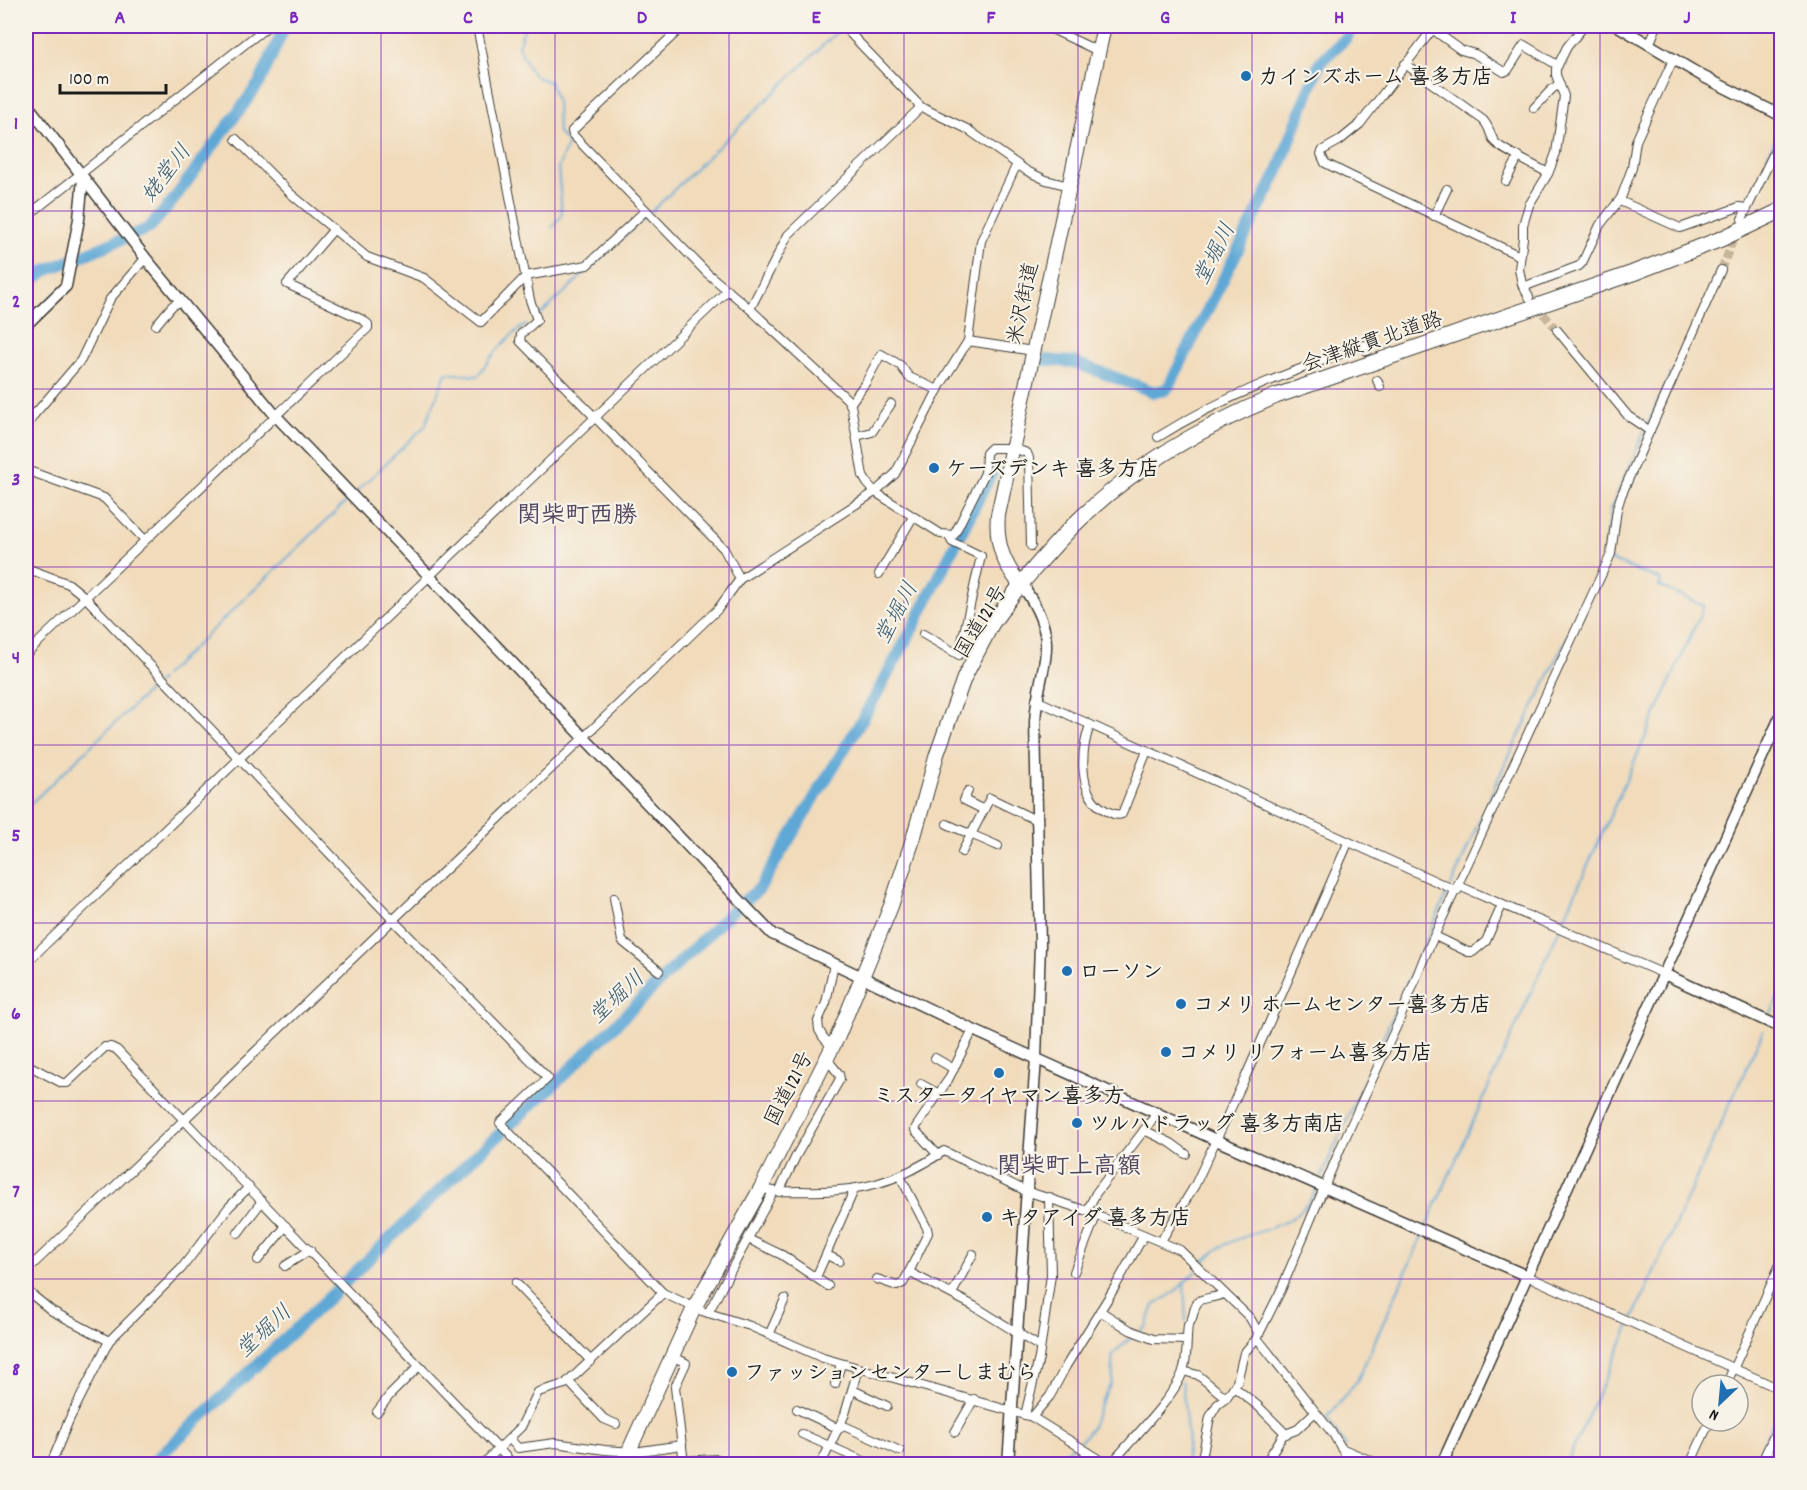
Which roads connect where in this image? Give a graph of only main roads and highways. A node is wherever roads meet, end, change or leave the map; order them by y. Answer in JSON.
{"nodes":[{"id":1,"x":1104,"y":26,"type":"edge"},
{"id":2,"x":1782,"y":210,"type":"edge"},
{"id":3,"x":1782,"y":218,"type":"edge"},
{"id":4,"x":1023,"y":588,"type":"junction"},
{"id":5,"x":974,"y":657,"type":"junction"},
{"id":6,"x":967,"y":672,"type":"junction"},
{"id":7,"x":951,"y":714,"type":"junction"},
{"id":8,"x":626,"y":1458,"type":"edge"}],
"edges":[{"from":1,"to":4,"type":"highway","name":"米沢街道"},
{"from":2,"to":4,"type":"highway","name":"会津縦貫北道路"},
{"from":3,"to":4,"type":"highway","name":"会津縦貫北道路"},
{"from":4,"to":5,"type":"highway","name":"国道121号"},
{"from":4,"to":7,"type":"highway","name":"国道121号"},
{"from":5,"to":6,"type":"highway","name":"国道121号"},
{"from":5,"to":6,"type":"highway"},
{"from":6,"to":7,"type":"highway","name":"国道121号"},
{"from":7,"to":8,"type":"highway","name":"国道121号"}]}
